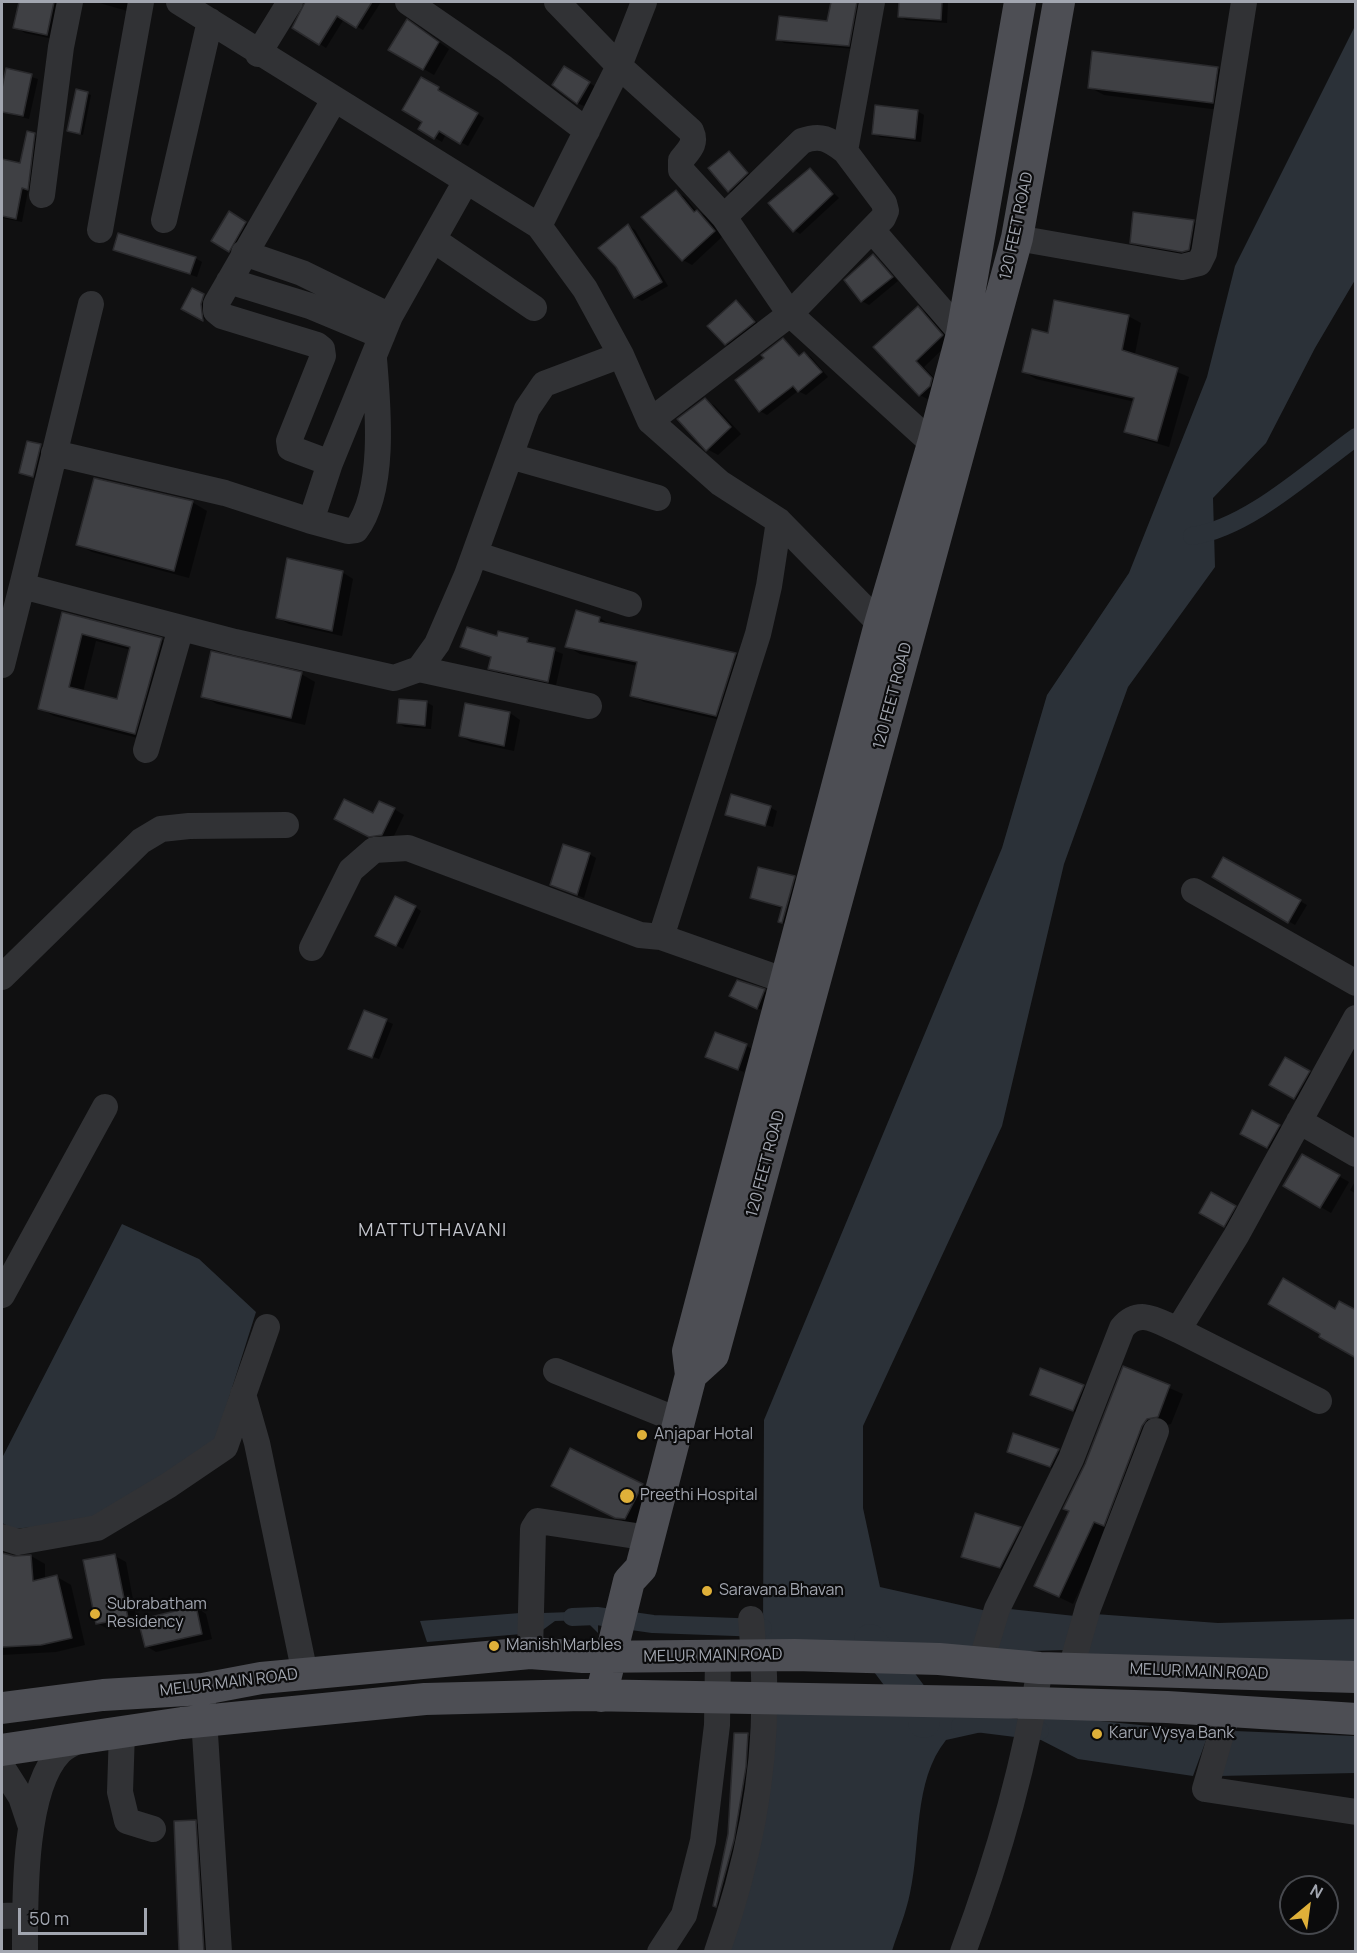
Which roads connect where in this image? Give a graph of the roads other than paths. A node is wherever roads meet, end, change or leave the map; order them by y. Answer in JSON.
{"nodes":[{"id":1,"x":70,"y":2,"type":"edge"},
{"id":2,"x":141,"y":2,"type":"edge"},
{"id":3,"x":179,"y":2,"type":"edge"},
{"id":4,"x":290,"y":2,"type":"edge"},
{"id":5,"x":408,"y":2,"type":"edge"},
{"id":6,"x":557,"y":2,"type":"edge"},
{"id":7,"x":644,"y":2,"type":"edge"},
{"id":8,"x":872,"y":2,"type":"edge"},
{"id":9,"x":1020,"y":2,"type":"edge"},
{"id":10,"x":1059,"y":2,"type":"edge"},
{"id":11,"x":1244,"y":2,"type":"edge"},
{"id":12,"x":210,"y":21,"type":"junction"},
{"id":13,"x":258,"y":54,"type":"junction"},
{"id":14,"x":619,"y":66,"type":"junction"},
{"id":15,"x":334,"y":100,"type":"junction"},
{"id":16,"x":587,"y":131,"type":"junction"},
{"id":17,"x":845,"y":151,"type":"junction"},
{"id":18,"x":466,"y":181,"type":"junction"},
{"id":19,"x":42,"y":195,"type":"dead end"},
{"id":20,"x":724,"y":217,"type":"junction"},
{"id":21,"x":164,"y":220,"type":"dead end"},
{"id":22,"x":539,"y":226,"type":"junction"},
{"id":23,"x":100,"y":230,"type":"dead end"},
{"id":24,"x":872,"y":230,"type":"junction"},
{"id":25,"x":1017,"y":238,"type":"junction"},
{"id":26,"x":434,"y":240,"type":"junction"},
{"id":27,"x":244,"y":253,"type":"junction"},
{"id":28,"x":229,"y":281,"type":"junction"},
{"id":29,"x":91,"y":304,"type":"dead end"},
{"id":30,"x":534,"y":308,"type":"dead end"},
{"id":31,"x":790,"y":314,"type":"junction"},
{"id":32,"x":962,"y":334,"type":"junction"},
{"id":33,"x":382,"y":336,"type":"junction"},
{"id":34,"x":621,"y":355,"type":"junction"},
{"id":35,"x":650,"y":421,"type":"junction"},
{"id":36,"x":933,"y":444,"type":"junction"},
{"id":37,"x":54,"y":453,"type":"junction"},
{"id":38,"x":510,"y":456,"type":"junction"},
{"id":39,"x":330,"y":463,"type":"junction"},
{"id":40,"x":658,"y":498,"type":"dead end"},
{"id":41,"x":779,"y":520,"type":"junction"},
{"id":42,"x":311,"y":521,"type":"junction"},
{"id":43,"x":475,"y":554,"type":"junction"},
{"id":44,"x":22,"y":586,"type":"junction"},
{"id":45,"x":628,"y":604,"type":"dead end"},
{"id":46,"x":880,"y":624,"type":"junction"},
{"id":47,"x":181,"y":628,"type":"junction"},
{"id":48,"x":908,"y":642,"type":"junction"},
{"id":49,"x":2,"y":665,"type":"edge"},
{"id":50,"x":419,"y":669,"type":"junction"},
{"id":51,"x":589,"y":706,"type":"dead end"},
{"id":52,"x":146,"y":750,"type":"dead end"},
{"id":53,"x":286,"y":825,"type":"dead end"},
{"id":54,"x":1194,"y":891,"type":"dead end"},
{"id":55,"x":661,"y":937,"type":"junction"},
{"id":56,"x":312,"y":948,"type":"dead end"},
{"id":57,"x":2,"y":977,"type":"edge"},
{"id":58,"x":786,"y":981,"type":"junction"},
{"id":59,"x":1356,"y":983,"type":"edge"},
{"id":60,"x":1352,"y":1032,"type":"edge"},
{"id":61,"x":105,"y":1107,"type":"dead end"},
{"id":62,"x":1299,"y":1122,"type":"junction"},
{"id":63,"x":1356,"y":1154,"type":"edge"},
{"id":64,"x":4,"y":1286,"type":"edge"},
{"id":65,"x":267,"y":1327,"type":"dead end"},
{"id":66,"x":1178,"y":1330,"type":"junction"},
{"id":67,"x":556,"y":1371,"type":"dead end"},
{"id":68,"x":691,"y":1375,"type":"junction"},
{"id":69,"x":243,"y":1394,"type":"junction"},
{"id":70,"x":1319,"y":1401,"type":"dead end"},
{"id":71,"x":680,"y":1421,"type":"junction"},
{"id":72,"x":1156,"y":1431,"type":"dead end"},
{"id":73,"x":2,"y":1537,"type":"edge"},
{"id":74,"x":649,"y":1538,"type":"junction"},
{"id":75,"x":751,"y":1619,"type":"dead end"},
{"id":76,"x":531,"y":1634,"type":"junction"},
{"id":77,"x":756,"y":1652,"type":"junction"},
{"id":78,"x":623,"y":1657,"type":"junction"},
{"id":79,"x":718,"y":1657,"type":"junction"},
{"id":80,"x":982,"y":1657,"type":"junction"},
{"id":81,"x":1074,"y":1661,"type":"junction"},
{"id":82,"x":1040,"y":1668,"type":"junction"},
{"id":83,"x":304,"y":1674,"type":"junction"},
{"id":84,"x":1356,"y":1677,"type":"edge"},
{"id":85,"x":203,"y":1689,"type":"junction"},
{"id":86,"x":615,"y":1696,"type":"junction"},
{"id":87,"x":719,"y":1696,"type":"junction"},
{"id":88,"x":766,"y":1697,"type":"junction"},
{"id":89,"x":2,"y":1708,"type":"edge"},
{"id":90,"x":1033,"y":1709,"type":"junction"},
{"id":91,"x":1356,"y":1719,"type":"edge"},
{"id":92,"x":202,"y":1721,"type":"junction"},
{"id":93,"x":1224,"y":1723,"type":"junction"},
{"id":94,"x":122,"y":1731,"type":"junction"},
{"id":95,"x":86,"y":1736,"type":"junction"},
{"id":96,"x":2,"y":1750,"type":"edge"},
{"id":97,"x":2,"y":1767,"type":"edge"},
{"id":98,"x":1356,"y":1812,"type":"edge"},
{"id":99,"x":31,"y":1827,"type":"junction"},
{"id":100,"x":153,"y":1829,"type":"dead end"},
{"id":101,"x":13,"y":1915,"type":"edge"},
{"id":102,"x":26,"y":1952,"type":"edge"},
{"id":103,"x":219,"y":1952,"type":"edge"},
{"id":104,"x":660,"y":1952,"type":"edge"},
{"id":105,"x":717,"y":1952,"type":"edge"},
{"id":106,"x":963,"y":1952,"type":"edge"}],
"edges":[{"from":1,"to":19,"type":"street"},
{"from":2,"to":23,"type":"street"},
{"from":3,"to":12,"type":"street"},
{"from":4,"to":13,"type":"street"},
{"from":5,"to":16,"type":"street"},
{"from":6,"to":14,"type":"street"},
{"from":7,"to":14,"type":"street"},
{"from":8,"to":17,"type":"street"},
{"from":9,"to":32,"type":"main road","name":"120 FEET ROAD"},
{"from":10,"to":25,"type":"main road","name":"120 FEET ROAD"},
{"from":11,"to":25,"type":"street"},
{"from":12,"to":13,"type":"street"},
{"from":12,"to":21,"type":"street"},
{"from":13,"to":15,"type":"street"},
{"from":14,"to":16,"type":"street"},
{"from":14,"to":20,"type":"street"},
{"from":15,"to":18,"type":"street"},
{"from":15,"to":27,"type":"street"},
{"from":16,"to":22,"type":"street"},
{"from":17,"to":20,"type":"street"},
{"from":17,"to":24,"type":"street"},
{"from":18,"to":22,"type":"street"},
{"from":18,"to":26,"type":"street"},
{"from":20,"to":31,"type":"street"},
{"from":22,"to":34,"type":"street"},
{"from":24,"to":31,"type":"street"},
{"from":24,"to":32,"type":"street"},
{"from":25,"to":48,"type":"main road","name":"120 FEET ROAD"},
{"from":26,"to":30,"type":"street"},
{"from":26,"to":33,"type":"street"},
{"from":27,"to":28,"type":"street"},
{"from":27,"to":33,"type":"street"},
{"from":28,"to":33,"type":"street"},
{"from":28,"to":39,"type":"street"},
{"from":29,"to":37,"type":"street"},
{"from":31,"to":35,"type":"street"},
{"from":31,"to":36,"type":"street"},
{"from":32,"to":36,"type":"main road","name":"120 FEET ROAD"},
{"from":33,"to":39,"type":"street"},
{"from":33,"to":42,"type":"street"},
{"from":34,"to":35,"type":"street"},
{"from":34,"to":38,"type":"street"},
{"from":35,"to":41,"type":"street"},
{"from":36,"to":46,"type":"main road","name":"120 FEET ROAD"},
{"from":37,"to":42,"type":"street"},
{"from":37,"to":44,"type":"street"},
{"from":38,"to":40,"type":"street"},
{"from":38,"to":43,"type":"street"},
{"from":39,"to":42,"type":"street"},
{"from":41,"to":46,"type":"street"},
{"from":41,"to":55,"type":"street"},
{"from":43,"to":45,"type":"street"},
{"from":43,"to":50,"type":"street"},
{"from":44,"to":47,"type":"street"},
{"from":44,"to":49,"type":"street"},
{"from":46,"to":48,"type":"street"},
{"from":46,"to":58,"type":"main road","name":"120 FEET ROAD"},
{"from":47,"to":50,"type":"street"},
{"from":47,"to":52,"type":"street"},
{"from":48,"to":68,"type":"main road","name":"120 FEET ROAD"},
{"from":50,"to":51,"type":"street"},
{"from":53,"to":57,"type":"street"},
{"from":54,"to":59,"type":"street"},
{"from":55,"to":56,"type":"street"},
{"from":55,"to":58,"type":"street"},
{"from":58,"to":68,"type":"main road","name":"120 FEET ROAD"},
{"from":60,"to":62,"type":"street"},
{"from":61,"to":64,"type":"street"},
{"from":62,"to":63,"type":"street"},
{"from":62,"to":66,"type":"street"},
{"from":65,"to":69,"type":"street"},
{"from":66,"to":70,"type":"street"},
{"from":66,"to":80,"type":"street"},
{"from":67,"to":71,"type":"street"},
{"from":68,"to":71,"type":"main road","name":"120 FEET ROAD"},
{"from":69,"to":73,"type":"street"},
{"from":69,"to":83,"type":"street"},
{"from":71,"to":74,"type":"main road","name":"120 FEET ROAD"},
{"from":72,"to":81,"type":"street"},
{"from":74,"to":76,"type":"street"},
{"from":74,"to":78,"type":"main road","name":"120 FEET ROAD"},
{"from":75,"to":77,"type":"street"},
{"from":76,"to":78,"type":"main road","name":"MELUR MAIN ROAD"},
{"from":76,"to":83,"type":"main road","name":"MELUR MAIN ROAD"},
{"from":77,"to":79,"type":"main road","name":"MELUR MAIN ROAD"},
{"from":77,"to":80,"type":"main road","name":"MELUR MAIN ROAD"},
{"from":77,"to":88,"type":"street"},
{"from":78,"to":79,"type":"main road","name":"MELUR MAIN ROAD"},
{"from":78,"to":86,"type":"main road","name":"120 FEET ROAD"},
{"from":79,"to":87,"type":"street"},
{"from":80,"to":82,"type":"main road","name":"MELUR MAIN ROAD"},
{"from":81,"to":82,"type":"main road","name":"MELUR MAIN ROAD"},
{"from":81,"to":84,"type":"main road","name":"MELUR MAIN ROAD"},
{"from":82,"to":90,"type":"street"},
{"from":83,"to":85,"type":"main road","name":"MELUR MAIN ROAD"},
{"from":85,"to":89,"type":"main road","name":"MELUR MAIN ROAD"},
{"from":85,"to":92,"type":"street"},
{"from":86,"to":87,"type":"main road","name":"MELUR MAIN ROAD"},
{"from":86,"to":92,"type":"main road","name":"MELUR MAIN ROAD"},
{"from":87,"to":88,"type":"main road","name":"MELUR MAIN ROAD"},
{"from":87,"to":104,"type":"street"},
{"from":88,"to":90,"type":"main road","name":"MELUR MAIN ROAD"},
{"from":88,"to":105,"type":"street"},
{"from":90,"to":93,"type":"main road","name":"MELUR MAIN ROAD"},
{"from":90,"to":106,"type":"street"},
{"from":91,"to":93,"type":"main road","name":"MELUR MAIN ROAD"},
{"from":92,"to":94,"type":"main road","name":"MELUR MAIN ROAD"},
{"from":92,"to":103,"type":"street"},
{"from":93,"to":98,"type":"street"},
{"from":94,"to":95,"type":"main road","name":"MELUR MAIN ROAD"},
{"from":94,"to":100,"type":"street"},
{"from":95,"to":96,"type":"main road","name":"MELUR MAIN ROAD"},
{"from":95,"to":99,"type":"street"},
{"from":97,"to":99,"type":"street"},
{"from":99,"to":101,"type":"street"},
{"from":101,"to":102,"type":"street"}]}
